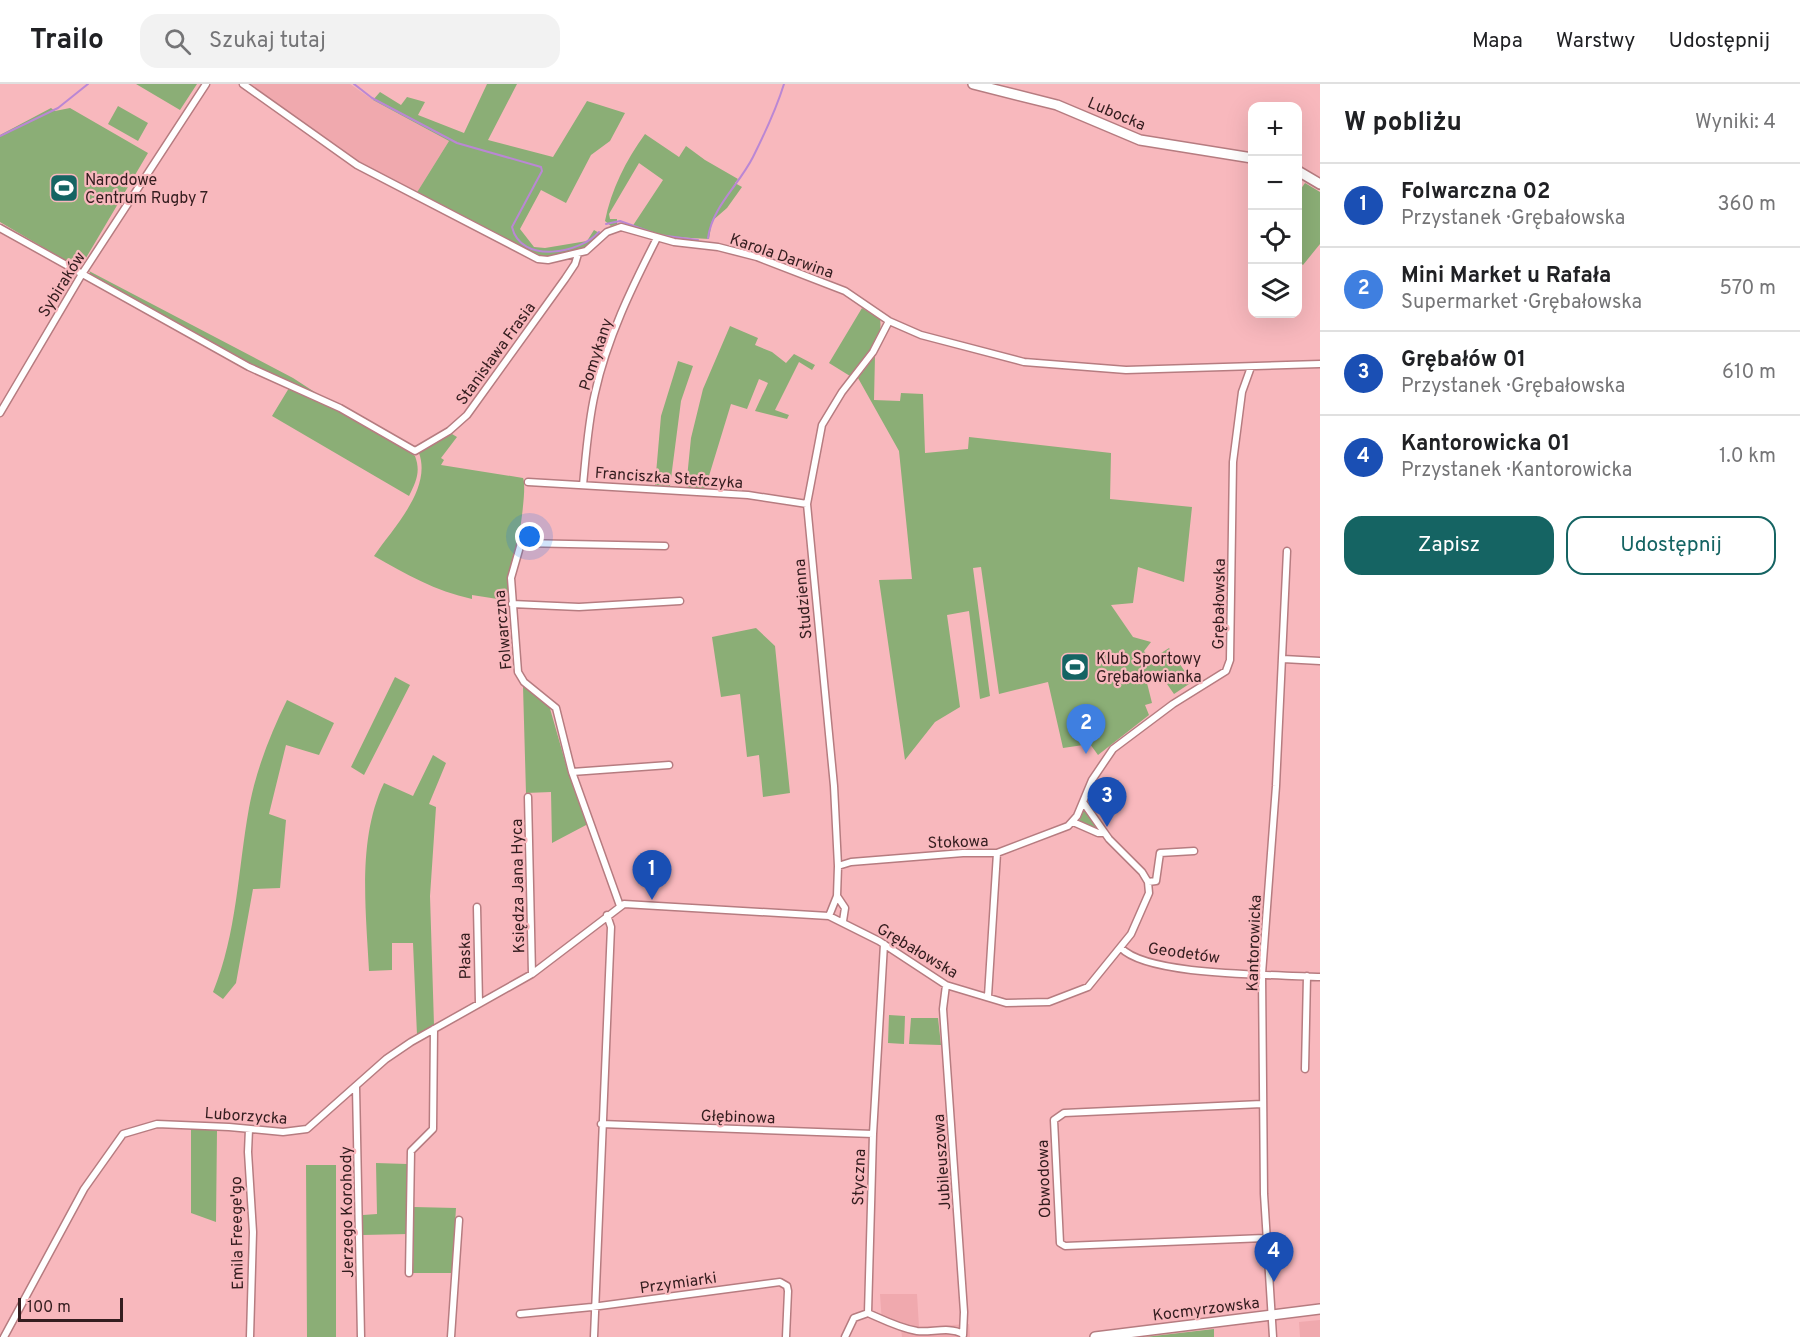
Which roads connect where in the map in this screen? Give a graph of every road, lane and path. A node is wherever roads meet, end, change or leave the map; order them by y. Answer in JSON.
{"nodes":[{"id":1,"x":206,"y":84,"type":"edge"},
{"id":2,"x":243,"y":84,"type":"edge"},
{"id":3,"x":973,"y":84,"type":"edge"},
{"id":4,"x":1248,"y":157,"type":"edge"},
{"id":5,"x":1302,"y":173,"type":"edge"},
{"id":6,"x":1320,"y":184,"type":"edge"},
{"id":7,"x":0,"y":228,"type":"edge"},
{"id":8,"x":657,"y":238,"type":"junction"},
{"id":9,"x":578,"y":254,"type":"junction"},
{"id":10,"x":82,"y":274,"type":"junction"},
{"id":11,"x":889,"y":321,"type":"junction"},
{"id":12,"x":1320,"y":364,"type":"edge"},
{"id":13,"x":1251,"y":367,"type":"junction"},
{"id":14,"x":0,"y":413,"type":"edge"},
{"id":15,"x":528,"y":482,"type":"dead end"},
{"id":16,"x":583,"y":485,"type":"junction"},
{"id":17,"x":807,"y":504,"type":"junction"},
{"id":18,"x":665,"y":546,"type":"dead end"},
{"id":19,"x":1287,"y":551,"type":"dead end"},
{"id":20,"x":680,"y":601,"type":"dead end"},
{"id":21,"x":512,"y":604,"type":"junction"},
{"id":22,"x":1283,"y":659,"type":"junction"},
{"id":23,"x":1320,"y":662,"type":"edge"},
{"id":24,"x":669,"y":765,"type":"dead end"},
{"id":25,"x":572,"y":772,"type":"junction"},
{"id":26,"x":528,"y":797,"type":"dead end"},
{"id":27,"x":1083,"y":802,"type":"junction"},
{"id":28,"x":1073,"y":822,"type":"junction"},
{"id":29,"x":1104,"y":833,"type":"junction"},
{"id":30,"x":1194,"y":851,"type":"dead end"},
{"id":31,"x":997,"y":853,"type":"junction"},
{"id":32,"x":838,"y":866,"type":"junction"},
{"id":33,"x":1148,"y":882,"type":"junction"},
{"id":34,"x":837,"y":896,"type":"junction"},
{"id":35,"x":620,"y":906,"type":"junction"},
{"id":36,"x":477,"y":907,"type":"dead end"},
{"id":37,"x":607,"y":915,"type":"junction"},
{"id":38,"x":829,"y":916,"type":"junction"},
{"id":39,"x":843,"y":921,"type":"junction"},
{"id":40,"x":884,"y":944,"type":"junction"},
{"id":41,"x":1121,"y":948,"type":"junction"},
{"id":42,"x":532,"y":974,"type":"junction"},
{"id":43,"x":1262,"y":974,"type":"junction"},
{"id":44,"x":1307,"y":976,"type":"junction"},
{"id":45,"x":1320,"y":977,"type":"edge"},
{"id":46,"x":946,"y":986,"type":"junction"},
{"id":47,"x":988,"y":996,"type":"junction"},
{"id":48,"x":479,"y":1003,"type":"junction"},
{"id":49,"x":434,"y":1029,"type":"junction"},
{"id":50,"x":1305,"y":1068,"type":"dead end"},
{"id":51,"x":356,"y":1087,"type":"junction"},
{"id":52,"x":1262,"y":1104,"type":"junction"},
{"id":53,"x":601,"y":1124,"type":"junction"},
{"id":54,"x":249,"y":1129,"type":"junction"},
{"id":55,"x":873,"y":1134,"type":"junction"},
{"id":56,"x":459,"y":1220,"type":"dead end"},
{"id":57,"x":1265,"y":1238,"type":"junction"},
{"id":58,"x":409,"y":1273,"type":"dead end"},
{"id":59,"x":594,"y":1307,"type":"junction"},
{"id":60,"x":1320,"y":1309,"type":"edge"},
{"id":61,"x":868,"y":1313,"type":"junction"},
{"id":62,"x":520,"y":1314,"type":"dead end"},
{"id":63,"x":1272,"y":1315,"type":"junction"},
{"id":64,"x":963,"y":1335,"type":"edge"},
{"id":65,"x":4,"y":1337,"type":"edge"},
{"id":66,"x":250,"y":1337,"type":"edge"},
{"id":67,"x":361,"y":1337,"type":"edge"},
{"id":68,"x":451,"y":1337,"type":"edge"},
{"id":69,"x":594,"y":1337,"type":"edge"},
{"id":70,"x":786,"y":1337,"type":"edge"},
{"id":71,"x":844,"y":1337,"type":"edge"},
{"id":72,"x":1095,"y":1337,"type":"edge"},
{"id":73,"x":1273,"y":1337,"type":"edge"}],
"edges":[{"from":1,"to":10,"type":"street","name":"Sybiraków"},
{"from":2,"to":9,"type":"street","name":"Karola Darwina"},
{"from":3,"to":4,"type":"street","name":"Lubocka"},
{"from":5,"to":6,"type":"street"},
{"from":7,"to":10,"type":"street"},
{"from":8,"to":9,"type":"street","name":"Karola Darwina"},
{"from":8,"to":11,"type":"street","name":"Karola Darwina"},
{"from":8,"to":16,"type":"street","name":"Pomykany"},
{"from":9,"to":10,"type":"street","name":"Stanisława Frasia"},
{"from":10,"to":14,"type":"street","name":"Sybiraków"},
{"from":11,"to":13,"type":"street","name":"Karola Darwina"},
{"from":11,"to":17,"type":"street","name":"Studzienna"},
{"from":12,"to":13,"type":"street","name":"Karola Darwina"},
{"from":13,"to":27,"type":"street","name":"Grębałowska"},
{"from":15,"to":16,"type":"street","name":"Franciszka Stefczyka"},
{"from":16,"to":17,"type":"street","name":"Franciszka Stefczyka"},
{"from":17,"to":32,"type":"street","name":"Studzienna"},
{"from":18,"to":21,"type":"street","name":"Folwarczna"},
{"from":19,"to":22,"type":"street","name":"Kantorowicka"},
{"from":20,"to":21,"type":"street"},
{"from":21,"to":25,"type":"street","name":"Folwarczna"},
{"from":22,"to":23,"type":"street"},
{"from":22,"to":43,"type":"street","name":"Kantorowicka"},
{"from":24,"to":25,"type":"street"},
{"from":25,"to":35,"type":"street","name":"Folwarczna"},
{"from":26,"to":42,"type":"street","name":"Księdza Jana Hyca"},
{"from":27,"to":28,"type":"street"},
{"from":27,"to":29,"type":"street"},
{"from":28,"to":29,"type":"street"},
{"from":28,"to":31,"type":"street","name":"Stokowa"},
{"from":29,"to":33,"type":"street"},
{"from":30,"to":33,"type":"street","name":"Grębałowska"},
{"from":31,"to":32,"type":"street","name":"Stokowa"},
{"from":31,"to":47,"type":"street"},
{"from":32,"to":34,"type":"street","name":"Studzienna"},
{"from":33,"to":41,"type":"street","name":"Grębałowska"},
{"from":34,"to":38,"type":"street","name":"Studzienna"},
{"from":34,"to":39,"type":"street","name":"Studzienna"},
{"from":35,"to":37,"type":"street"},
{"from":35,"to":38,"type":"street","name":"Grębałowska"},
{"from":36,"to":48,"type":"street","name":"Płaska"},
{"from":37,"to":42,"type":"street","name":"Luborzycka"},
{"from":37,"to":53,"type":"street"},
{"from":38,"to":39,"type":"street","name":"Grębałowska"},
{"from":39,"to":40,"type":"street","name":"Grębałowska"},
{"from":40,"to":46,"type":"street","name":"Grębałowska"},
{"from":40,"to":55,"type":"street","name":"Styczna"},
{"from":41,"to":43,"type":"street","name":"Geodetów"},
{"from":41,"to":47,"type":"street","name":"Grębałowska"},
{"from":42,"to":48,"type":"street","name":"Luborzycka"},
{"from":43,"to":44,"type":"street","name":"Geodetów"},
{"from":43,"to":52,"type":"street","name":"Kantorowicka"},
{"from":44,"to":45,"type":"street","name":"Geodetów"},
{"from":44,"to":50,"type":"street"},
{"from":46,"to":47,"type":"street","name":"Grębałowska"},
{"from":46,"to":64,"type":"street","name":"Jubileuszowa"},
{"from":48,"to":49,"type":"street","name":"Luborzycka"},
{"from":49,"to":51,"type":"street","name":"Luborzycka"},
{"from":49,"to":58,"type":"street"},
{"from":51,"to":54,"type":"street","name":"Luborzycka"},
{"from":51,"to":67,"type":"street","name":"Jerzego Korohody"},
{"from":52,"to":57,"type":"street","name":"Kantorowicka"},
{"from":52,"to":57,"type":"street","name":"Obwodowa"},
{"from":53,"to":55,"type":"street","name":"Głębinowa"},
{"from":53,"to":59,"type":"street"},
{"from":54,"to":65,"type":"street","name":"Luborzycka"},
{"from":54,"to":66,"type":"street","name":"Emila Freege'go"},
{"from":55,"to":61,"type":"street","name":"Styczna"},
{"from":56,"to":68,"type":"street"},
{"from":57,"to":63,"type":"street","name":"Kantorowicka"},
{"from":59,"to":62,"type":"street","name":"Przymiarki"},
{"from":59,"to":69,"type":"street"},
{"from":59,"to":70,"type":"street","name":"Przymiarki"},
{"from":60,"to":63,"type":"street","name":"Kocmyrzowska"},
{"from":61,"to":64,"type":"street"},
{"from":61,"to":71,"type":"street"},
{"from":63,"to":72,"type":"street","name":"Kocmyrzowska"},
{"from":63,"to":73,"type":"street","name":"Kantorowicka"}]}
